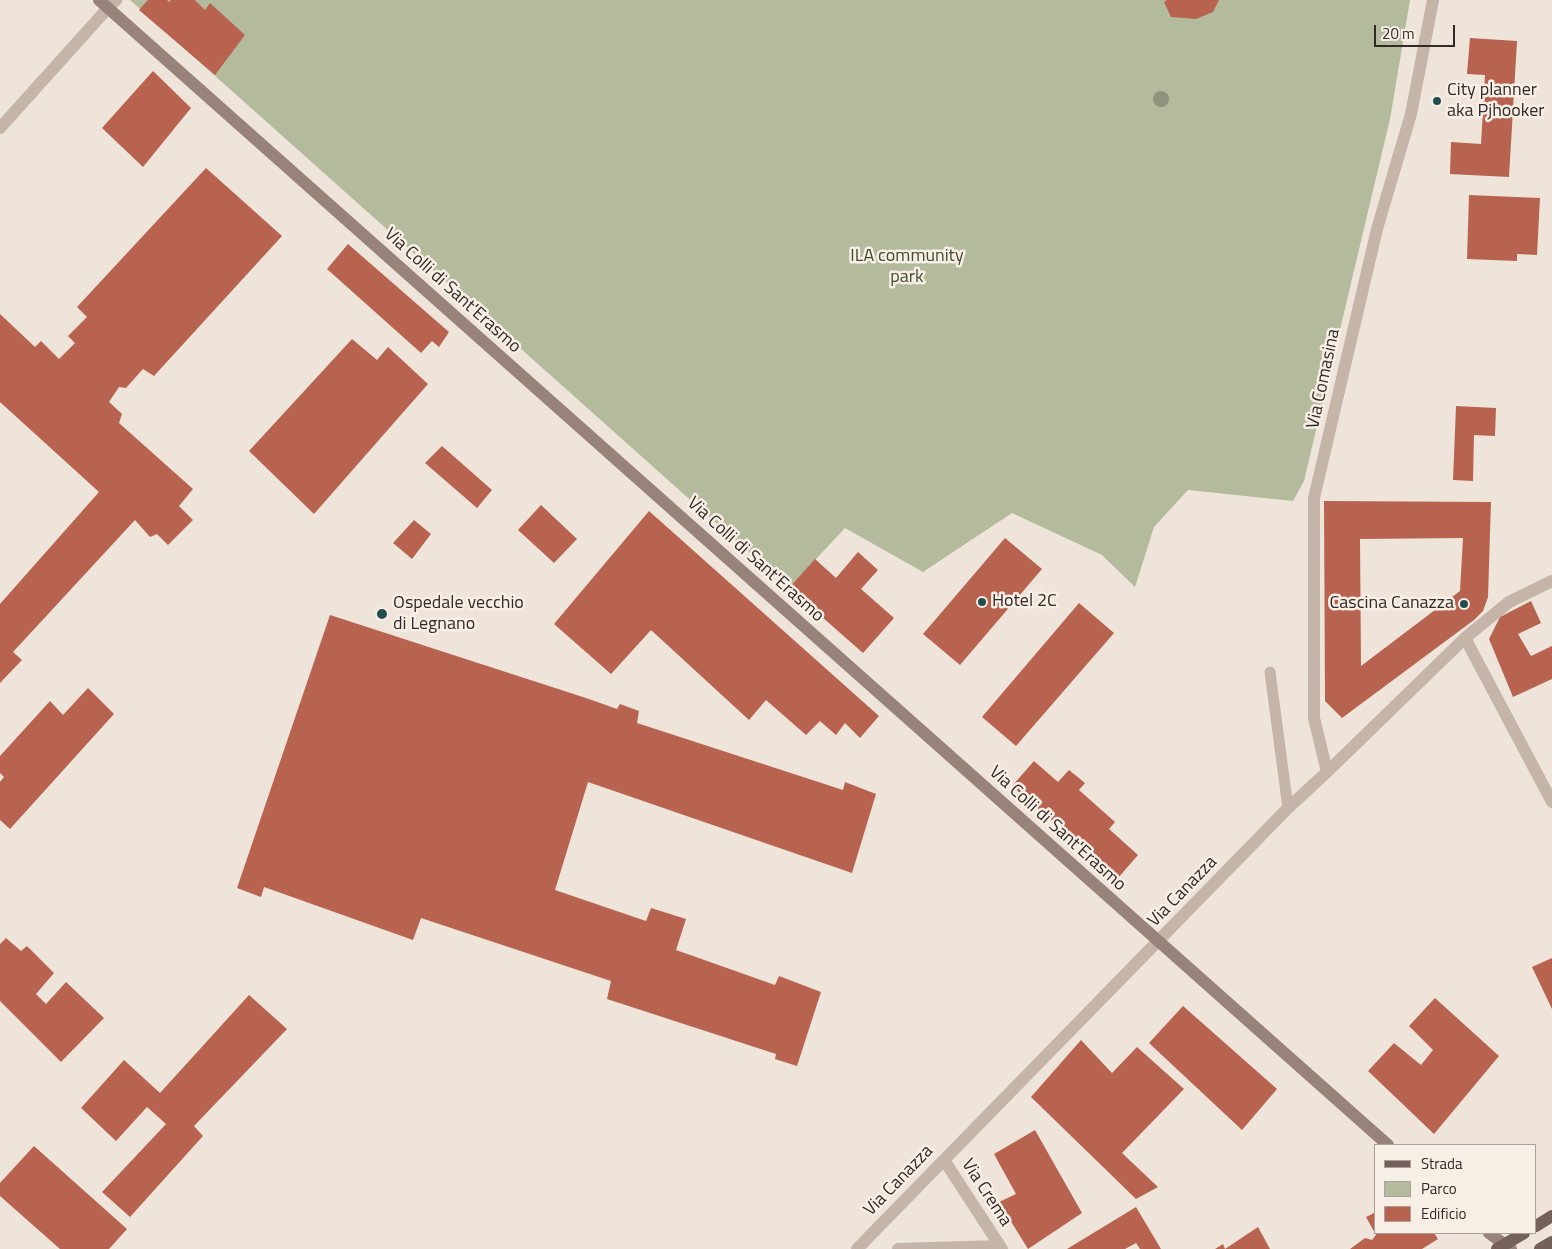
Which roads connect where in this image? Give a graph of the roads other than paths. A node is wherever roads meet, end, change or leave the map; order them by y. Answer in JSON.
{"nodes":[{"id":1,"x":1433,"y":0,"type":"edge"},
{"id":2,"x":108,"y":3,"type":"edge"},
{"id":3,"x":0,"y":128,"type":"edge"},
{"id":4,"x":1552,"y":581,"type":"edge"},
{"id":5,"x":1465,"y":638,"type":"junction"},
{"id":6,"x":1270,"y":672,"type":"dead end"},
{"id":7,"x":1327,"y":772,"type":"junction"},
{"id":8,"x":1552,"y":802,"type":"edge"},
{"id":9,"x":1288,"y":808,"type":"junction"},
{"id":10,"x":1158,"y":942,"type":"junction"},
{"id":11,"x":1387,"y":1144,"type":"edge"},
{"id":12,"x":944,"y":1160,"type":"junction"},
{"id":13,"x":1552,"y":1216,"type":"edge"},
{"id":14,"x":1537,"y":1225,"type":"edge"},
{"id":15,"x":1491,"y":1234,"type":"edge"},
{"id":16,"x":1523,"y":1234,"type":"edge"},
{"id":17,"x":1552,"y":1242,"type":"edge"},
{"id":18,"x":1001,"y":1247,"type":"edge"},
{"id":19,"x":1504,"y":1247,"type":"edge"},
{"id":20,"x":857,"y":1249,"type":"edge"},
{"id":21,"x":898,"y":1249,"type":"edge"},
{"id":22,"x":1540,"y":1249,"type":"edge"}],
"edges":[{"from":1,"to":7,"type":"street","name":"Via Comasina"},
{"from":2,"to":3,"type":"street"},
{"from":2,"to":10,"type":"street","name":"Via Colli di Sant'Erasmo"},
{"from":4,"to":5,"type":"street","name":"Via Canazza"},
{"from":5,"to":7,"type":"street","name":"Via Canazza"},
{"from":5,"to":8,"type":"street"},
{"from":6,"to":9,"type":"lane"},
{"from":7,"to":9,"type":"street","name":"Via Canazza"},
{"from":9,"to":10,"type":"street","name":"Via Canazza"},
{"from":10,"to":11,"type":"street","name":"Via Colli di Sant'Erasmo"},
{"from":10,"to":12,"type":"street","name":"Via Canazza"},
{"from":12,"to":18,"type":"street","name":"Via Crema"},
{"from":12,"to":20,"type":"street","name":"Via Canazza"},
{"from":13,"to":14,"type":"main road"},
{"from":15,"to":19,"type":"street"},
{"from":16,"to":19,"type":"main road"},
{"from":17,"to":22,"type":"main road"},
{"from":18,"to":21,"type":"street","name":"Via Crema"}]}
